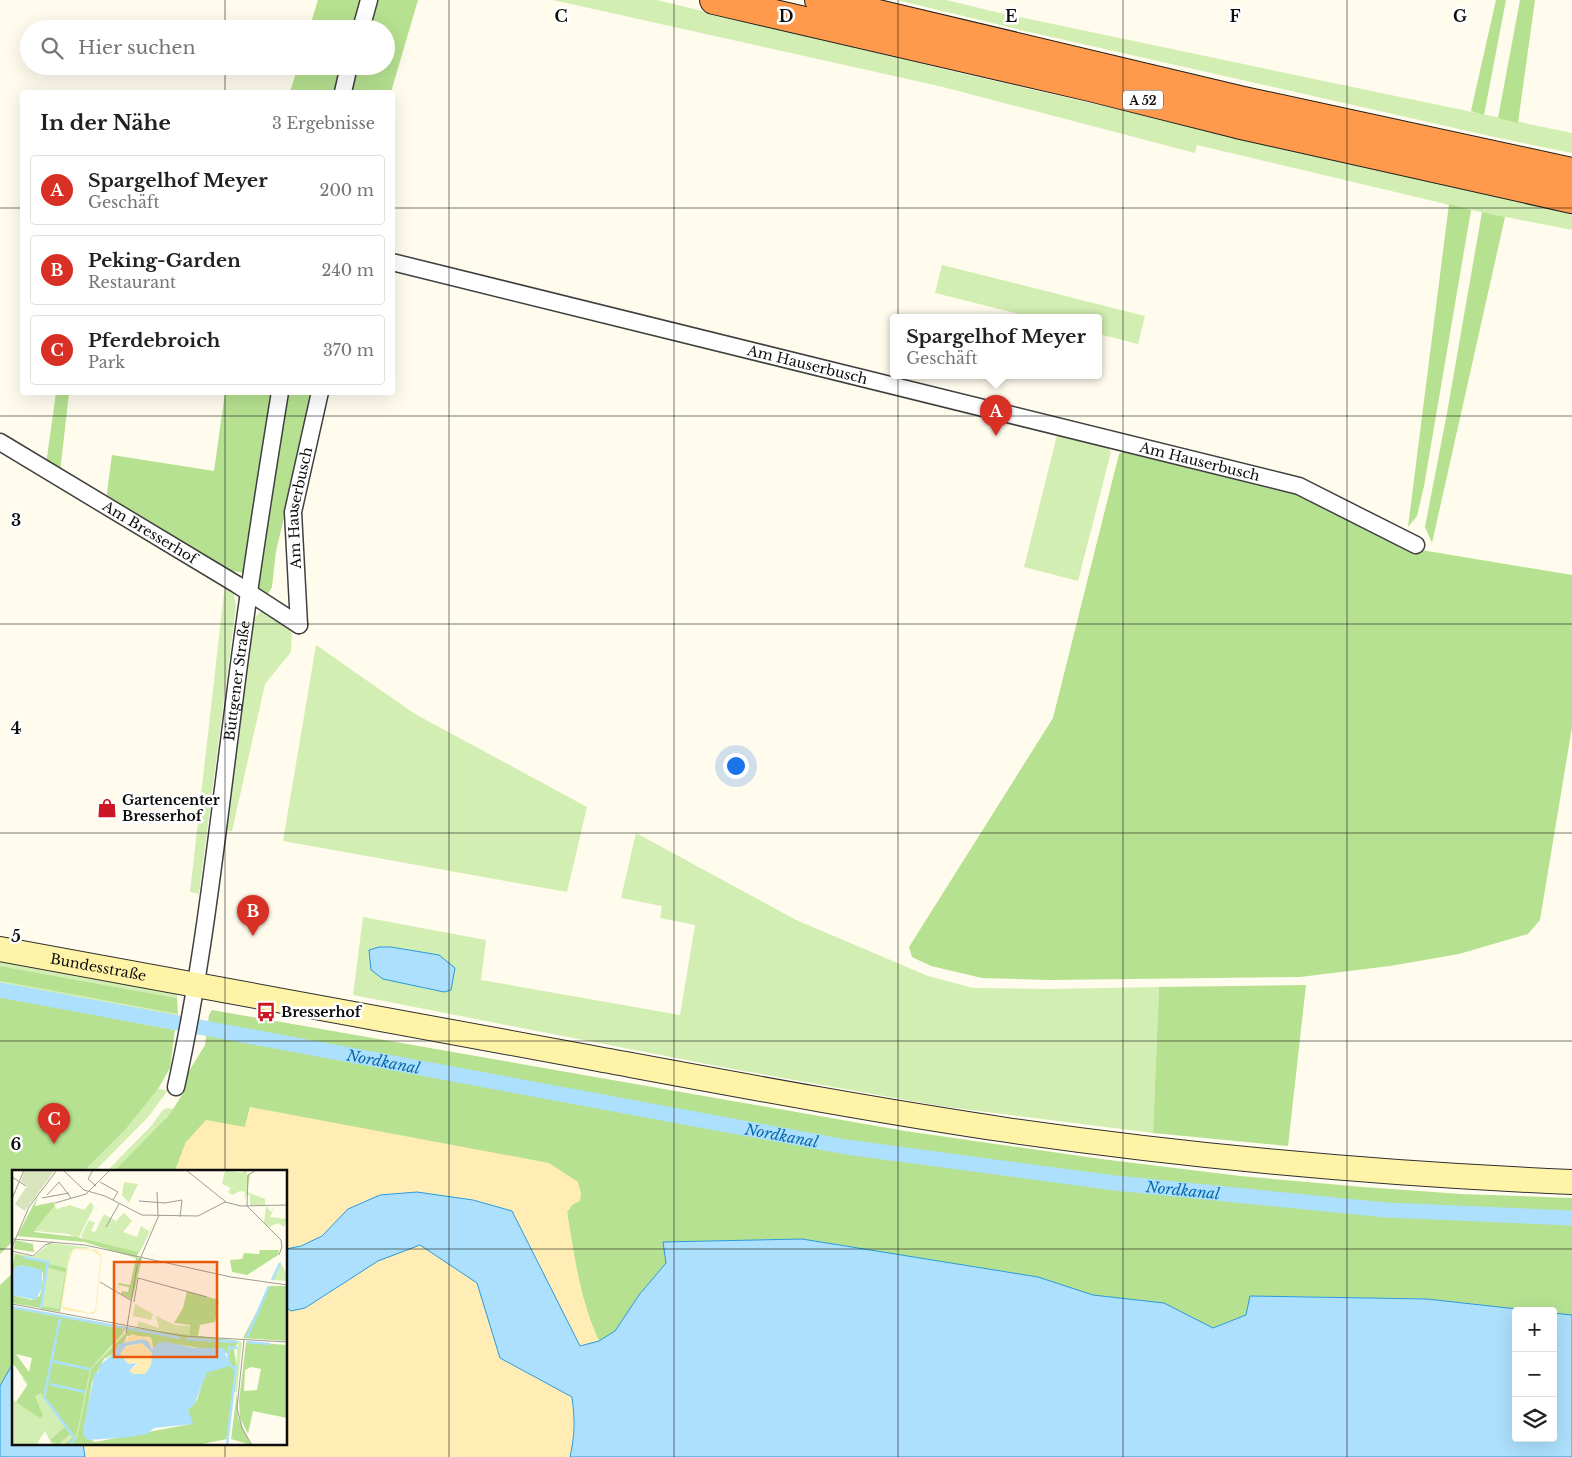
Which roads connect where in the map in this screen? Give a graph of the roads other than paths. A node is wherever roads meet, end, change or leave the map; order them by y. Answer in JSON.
{"nodes":[{"id":1,"x":369,"y":0,"type":"edge"},
{"id":2,"x":714,"y":0,"type":"edge"},
{"id":3,"x":819,"y":0,"type":"edge"},
{"id":4,"x":363,"y":20,"type":"edge"},
{"id":5,"x":348,"y":75,"type":"edge"},
{"id":6,"x":344,"y":90,"type":"edge"},
{"id":7,"x":1572,"y":172,"type":"edge"},
{"id":8,"x":1572,"y":199,"type":"edge"},
{"id":9,"x":395,"y":263,"type":"edge"},
{"id":10,"x":280,"y":395,"type":"edge"},
{"id":11,"x":319,"y":395,"type":"edge"},
{"id":12,"x":0,"y":442,"type":"edge"},
{"id":13,"x":1416,"y":545,"type":"dead end"},
{"id":14,"x":248,"y":592,"type":"junction"},
{"id":15,"x":299,"y":625,"type":"joint"},
{"id":16,"x":0,"y":949,"type":"edge"},
{"id":17,"x":196,"y":986,"type":"junction"},
{"id":18,"x":176,"y":1087,"type":"dead end"},
{"id":19,"x":1572,"y":1182,"type":"edge"}],
"edges":[{"from":1,"to":4,"type":"street"},
{"from":2,"to":8,"type":"highway","number":"A 52"},
{"from":3,"to":7,"type":"highway","number":"A 52"},
{"from":5,"to":6,"type":"street"},
{"from":9,"to":13,"type":"street","name":"Am Hauserbusch"},
{"from":10,"to":14,"type":"street","name":"Büttgener Straße"},
{"from":11,"to":15,"type":"street","name":"Am Hauserbusch"},
{"from":12,"to":14,"type":"street","name":"Am Bresserhof"},
{"from":14,"to":15,"type":"street","name":"Am Bresserhof"},
{"from":14,"to":17,"type":"street","name":"Büttgener Straße"},
{"from":16,"to":17,"type":"main road","name":"Bundesstraße"},
{"from":17,"to":18,"type":"street","name":"Büttgener Straße"},
{"from":17,"to":19,"type":"main road","name":"Bundesstraße"}]}
